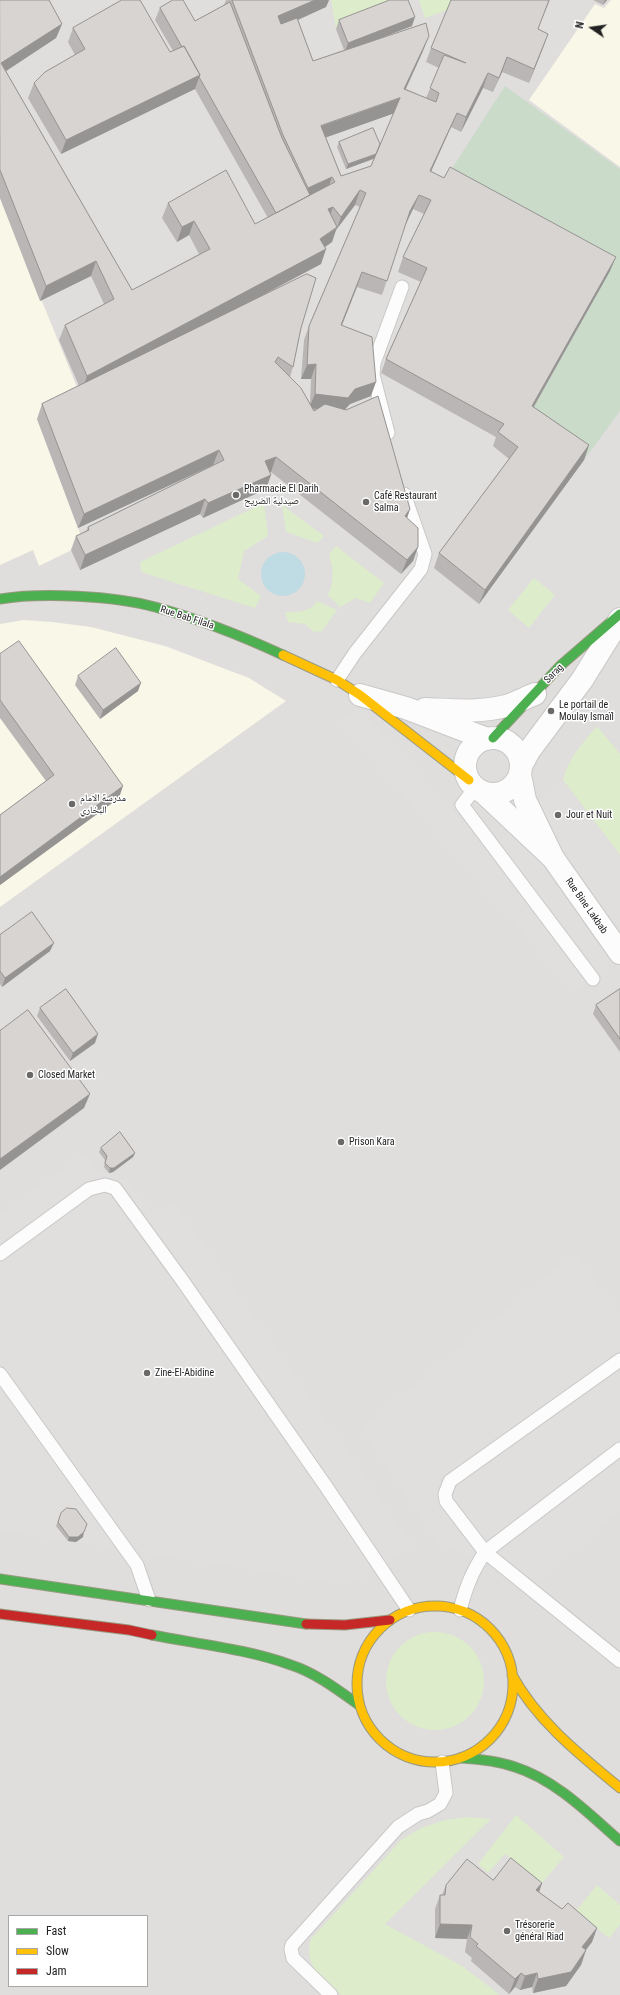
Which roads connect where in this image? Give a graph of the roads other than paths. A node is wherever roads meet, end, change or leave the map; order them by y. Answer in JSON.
{"nodes":[{"id":1,"x":402,"y":287,"type":"dead end"},
{"id":2,"x":392,"y":448,"type":"edge"},
{"id":3,"x":402,"y":485,"type":"edge"},
{"id":4,"x":0,"y":599,"type":"edge"},
{"id":5,"x":620,"y":614,"type":"edge"},
{"id":6,"x":620,"y":619,"type":"edge"},
{"id":7,"x":338,"y":680,"type":"junction"},
{"id":8,"x":535,"y":694,"type":"junction"},
{"id":9,"x":360,"y":695,"type":"junction"},
{"id":10,"x":406,"y":708,"type":"junction"},
{"id":11,"x":490,"y":738,"type":"junction"},
{"id":12,"x":521,"y":770,"type":"junction"},
{"id":13,"x":475,"y":787,"type":"junction"},
{"id":14,"x":553,"y":858,"type":"junction"},
{"id":15,"x":620,"y":953,"type":"edge"},
{"id":16,"x":593,"y":979,"type":"dead end"},
{"id":17,"x":0,"y":1254,"type":"edge"},
{"id":18,"x":620,"y":1360,"type":"edge"},
{"id":19,"x":0,"y":1374,"type":"edge"},
{"id":20,"x":620,"y":1449,"type":"edge"},
{"id":21,"x":485,"y":1552,"type":"junction"},
{"id":22,"x":0,"y":1579,"type":"edge"},
{"id":23,"x":149,"y":1600,"type":"junction"},
{"id":24,"x":409,"y":1610,"type":"junction"},
{"id":25,"x":460,"y":1610,"type":"junction"},
{"id":26,"x":0,"y":1614,"type":"edge"},
{"id":27,"x":390,"y":1620,"type":"junction"},
{"id":28,"x":617,"y":1655,"type":"edge"},
{"id":29,"x":512,"y":1675,"type":"junction"},
{"id":30,"x":359,"y":1706,"type":"junction"},
{"id":31,"x":461,"y":1758,"type":"junction"},
{"id":32,"x":442,"y":1762,"type":"junction"},
{"id":33,"x":620,"y":1788,"type":"edge"},
{"id":34,"x":620,"y":1841,"type":"edge"},
{"id":35,"x":331,"y":1995,"type":"edge"}],
"edges":[{"from":1,"to":2,"type":"lane"},
{"from":3,"to":7,"type":"lane"},
{"from":4,"to":7,"type":"main road","name":"Rue Bab Filala"},
{"from":5,"to":8,"type":"main road","name":"Sarag"},
{"from":6,"to":12,"type":"street"},
{"from":7,"to":9,"type":"main road","name":"Rue Bab Filala"},
{"from":8,"to":10,"type":"street"},
{"from":8,"to":11,"type":"main road","name":"Sarag"},
{"from":9,"to":10,"type":"street","name":"Rue Bab Filala"},
{"from":9,"to":13,"type":"main road","name":"Rue Bab Filala"},
{"from":10,"to":11,"type":"street","name":"Rue Bab Filala"},
{"from":11,"to":12,"type":"street"},
{"from":11,"to":13,"type":"street"},
{"from":12,"to":13,"type":"street"},
{"from":12,"to":14,"type":"street"},
{"from":13,"to":14,"type":"street"},
{"from":13,"to":16,"type":"lane"},
{"from":14,"to":15,"type":"street","name":"Rue Bine Lakbab"},
{"from":17,"to":24,"type":"lane"},
{"from":18,"to":21,"type":"lane"},
{"from":19,"to":23,"type":"lane"},
{"from":20,"to":21,"type":"lane"},
{"from":21,"to":25,"type":"lane"},
{"from":21,"to":28,"type":"lane"},
{"from":22,"to":23,"type":"main road"},
{"from":23,"to":27,"type":"main road"},
{"from":24,"to":25,"type":"main road"},
{"from":24,"to":27,"type":"main road"},
{"from":25,"to":29,"type":"main road"},
{"from":26,"to":30,"type":"main road"},
{"from":27,"to":30,"type":"main road"},
{"from":29,"to":31,"type":"main road"},
{"from":29,"to":33,"type":"main road"},
{"from":30,"to":32,"type":"main road"},
{"from":31,"to":32,"type":"main road"},
{"from":31,"to":34,"type":"main road"},
{"from":32,"to":35,"type":"lane"}]}
